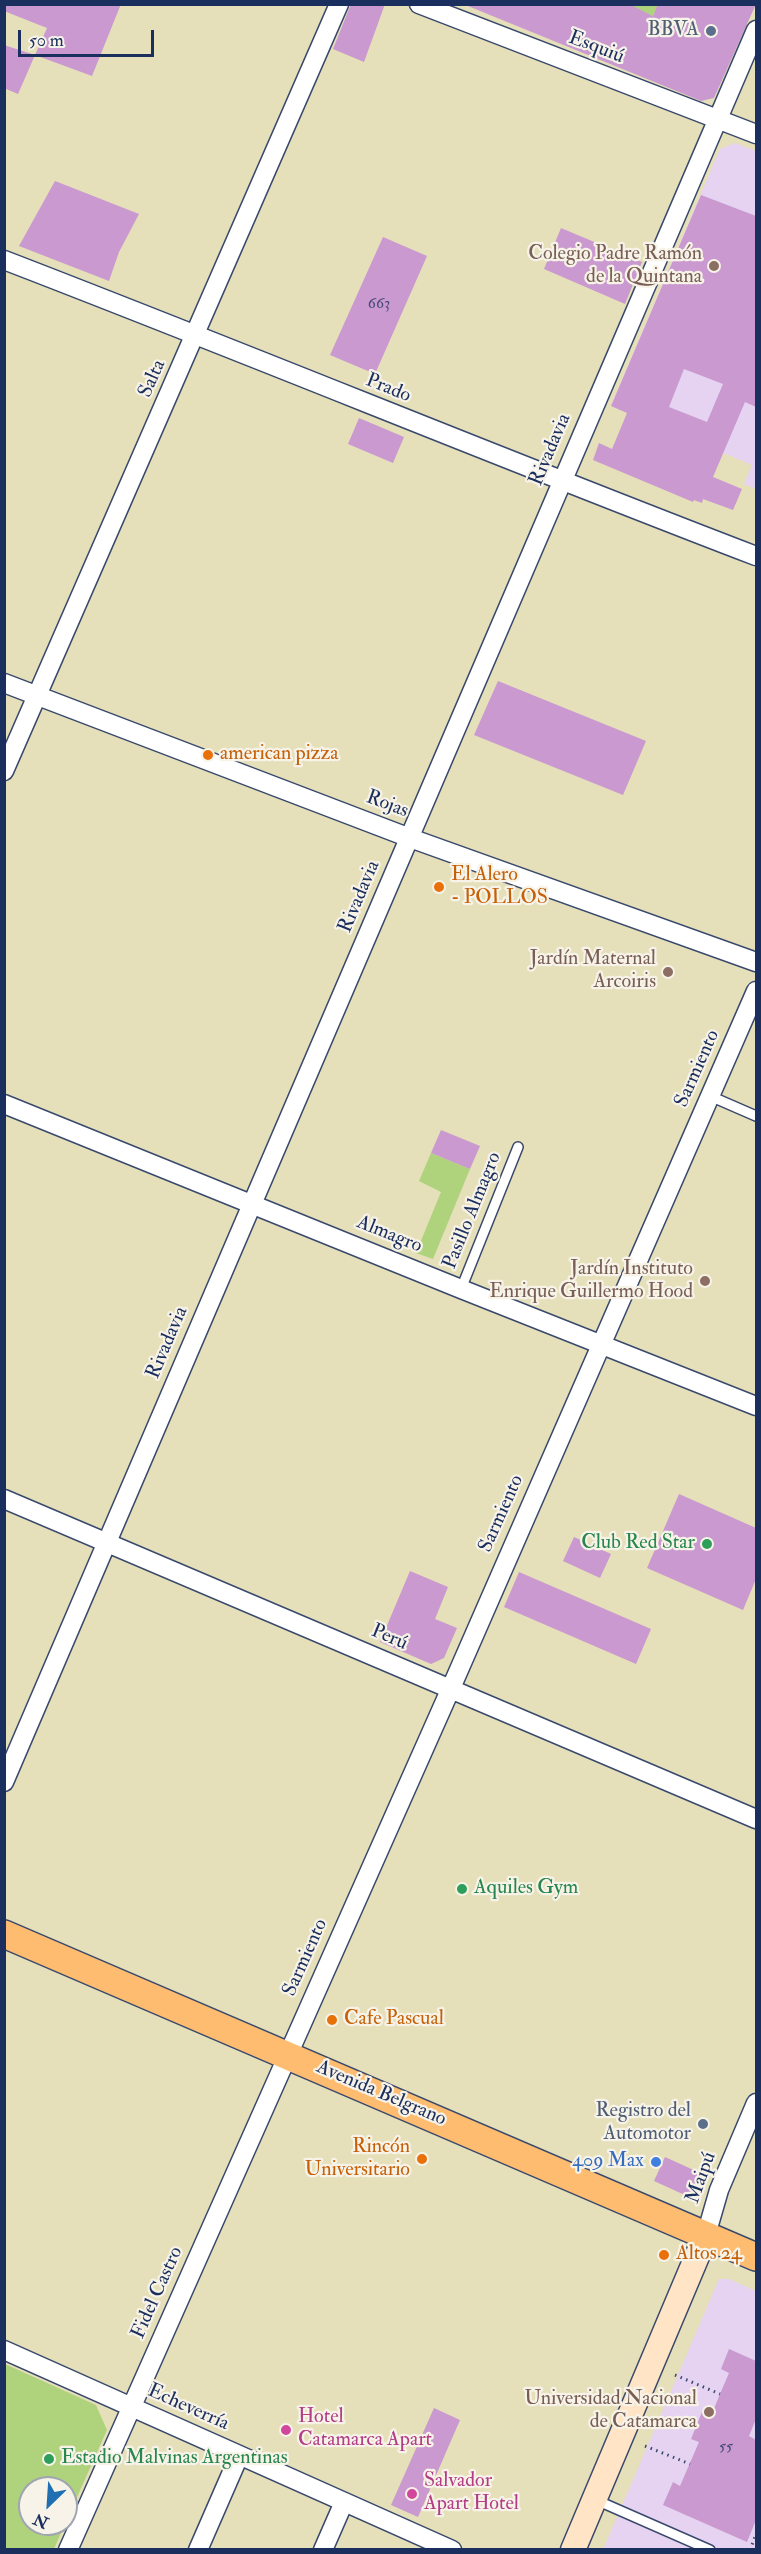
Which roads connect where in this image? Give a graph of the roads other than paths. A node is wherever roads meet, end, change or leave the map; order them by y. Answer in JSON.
{"nodes":[{"id":1,"x":339,"y":4,"type":"edge"},
{"id":2,"x":419,"y":4,"type":"edge"},
{"id":3,"x":756,"y":30,"type":"edge"},
{"id":4,"x":719,"y":120,"type":"junction"},
{"id":5,"x":756,"y":134,"type":"edge"},
{"id":6,"x":4,"y":260,"type":"edge"},
{"id":7,"x":197,"y":334,"type":"junction"},
{"id":8,"x":562,"y":482,"type":"junction"},
{"id":9,"x":756,"y":556,"type":"edge"},
{"id":10,"x":4,"y":683,"type":"edge"},
{"id":11,"x":38,"y":695,"type":"junction"},
{"id":12,"x":4,"y":771,"type":"edge"},
{"id":13,"x":410,"y":838,"type":"junction"},
{"id":14,"x":756,"y":962,"type":"edge"},
{"id":15,"x":756,"y":991,"type":"edge"},
{"id":16,"x":710,"y":1096,"type":"junction"},
{"id":17,"x":4,"y":1104,"type":"edge"},
{"id":18,"x":756,"y":1116,"type":"edge"},
{"id":19,"x":518,"y":1147,"type":"dead end"},
{"id":20,"x":253,"y":1203,"type":"junction"},
{"id":21,"x":461,"y":1289,"type":"junction"},
{"id":22,"x":602,"y":1345,"type":"junction"},
{"id":23,"x":756,"y":1406,"type":"edge"},
{"id":24,"x":4,"y":1499,"type":"edge"},
{"id":25,"x":106,"y":1542,"type":"junction"},
{"id":26,"x":451,"y":1688,"type":"junction"},
{"id":27,"x":4,"y":1782,"type":"edge"},
{"id":28,"x":756,"y":1819,"type":"edge"},
{"id":29,"x":4,"y":1934,"type":"edge"},
{"id":30,"x":288,"y":2054,"type":"junction"},
{"id":31,"x":756,"y":2103,"type":"edge"},
{"id":32,"x":706,"y":2235,"type":"junction"},
{"id":33,"x":756,"y":2257,"type":"edge"},
{"id":34,"x":4,"y":2350,"type":"edge"},
{"id":35,"x":132,"y":2408,"type":"junction"},
{"id":36,"x":240,"y":2456,"type":"junction"},
{"id":37,"x":594,"y":2499,"type":"junction"},
{"id":38,"x":344,"y":2502,"type":"junction"},
{"id":39,"x":68,"y":2549,"type":"edge"},
{"id":40,"x":198,"y":2550,"type":"edge"},
{"id":41,"x":323,"y":2550,"type":"edge"},
{"id":42,"x":452,"y":2550,"type":"edge"},
{"id":43,"x":573,"y":2550,"type":"edge"},
{"id":44,"x":710,"y":2550,"type":"edge"}],
"edges":[{"from":1,"to":7,"type":"street","name":"Salta"},
{"from":2,"to":4,"type":"street","name":"Esquiú"},
{"from":3,"to":4,"type":"street","name":"Rivadavia"},
{"from":4,"to":5,"type":"street","name":"Esquiú"},
{"from":4,"to":8,"type":"street","name":"Rivadavia"},
{"from":6,"to":7,"type":"street","name":"Prado"},
{"from":7,"to":8,"type":"street","name":"Prado"},
{"from":7,"to":11,"type":"street","name":"Salta"},
{"from":8,"to":9,"type":"street","name":"Prado"},
{"from":8,"to":13,"type":"street","name":"Rivadavia"},
{"from":10,"to":11,"type":"street","name":"Rojas"},
{"from":11,"to":12,"type":"street","name":"Salta"},
{"from":11,"to":13,"type":"street","name":"Rojas"},
{"from":13,"to":14,"type":"street","name":"Rojas"},
{"from":13,"to":20,"type":"street","name":"Rivadavia"},
{"from":15,"to":16,"type":"street","name":"Sarmiento"},
{"from":16,"to":18,"type":"lane"},
{"from":16,"to":22,"type":"street","name":"Sarmiento"},
{"from":17,"to":20,"type":"street","name":"Almagro"},
{"from":19,"to":21,"type":"lane","name":"Pasillo Almagro"},
{"from":20,"to":21,"type":"street","name":"Almagro"},
{"from":20,"to":25,"type":"street","name":"Rivadavia"},
{"from":21,"to":22,"type":"street","name":"Almagro"},
{"from":22,"to":23,"type":"street","name":"Almagro"},
{"from":22,"to":26,"type":"street","name":"Sarmiento"},
{"from":24,"to":25,"type":"street","name":"Perú"},
{"from":25,"to":26,"type":"street","name":"Perú"},
{"from":25,"to":27,"type":"street","name":"Rivadavia"},
{"from":26,"to":28,"type":"street","name":"Perú"},
{"from":26,"to":30,"type":"street","name":"Sarmiento"},
{"from":29,"to":30,"type":"main road","name":"Avenida Belgrano"},
{"from":30,"to":32,"type":"main road","name":"Avenida Belgrano"},
{"from":30,"to":35,"type":"street","name":"Fidel Castro"},
{"from":31,"to":32,"type":"street","name":"Maipú"},
{"from":32,"to":33,"type":"main road","name":"Avenida Belgrano"},
{"from":32,"to":37,"type":"main road"},
{"from":34,"to":35,"type":"street","name":"Echeverría"},
{"from":35,"to":36,"type":"street","name":"Echeverría"},
{"from":35,"to":39,"type":"street","name":"Fidel Castro"},
{"from":36,"to":38,"type":"street","name":"Echeverría"},
{"from":36,"to":40,"type":"street"},
{"from":37,"to":43,"type":"main road"},
{"from":37,"to":44,"type":"lane"},
{"from":38,"to":41,"type":"street"},
{"from":38,"to":42,"type":"street","name":"Echeverría"}]}
